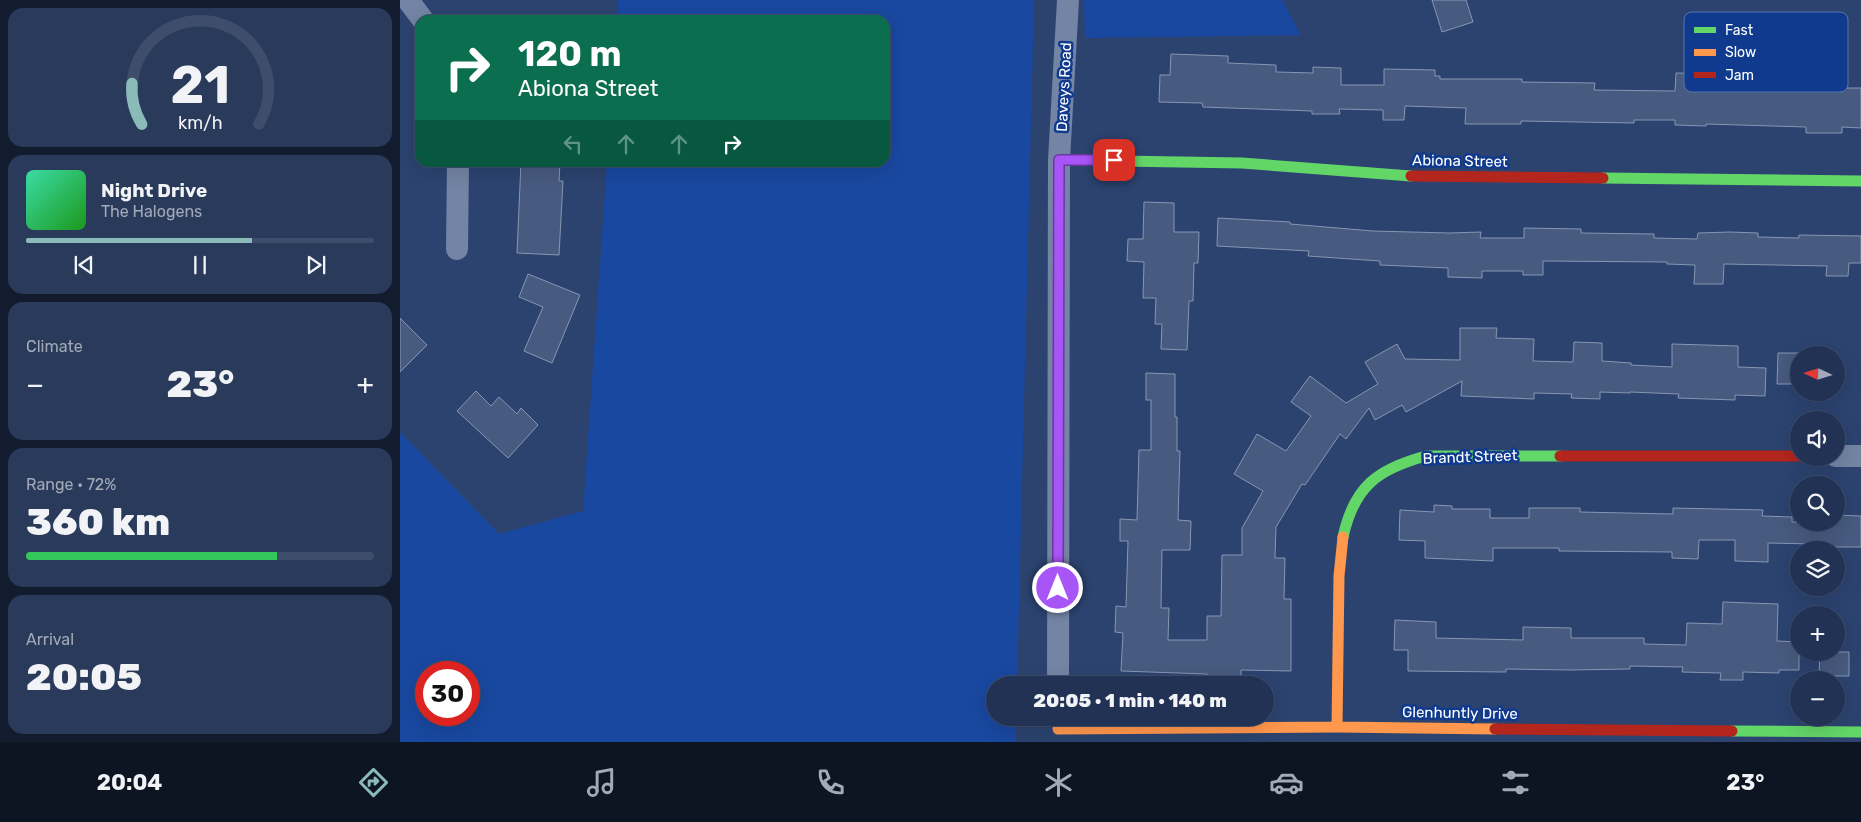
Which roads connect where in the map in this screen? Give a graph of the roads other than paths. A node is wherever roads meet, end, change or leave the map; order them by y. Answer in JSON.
{"nodes":[{"id":1,"x":408,"y":0,"type":"edge"},
{"id":2,"x":1068,"y":0,"type":"edge"},
{"id":3,"x":419,"y":15,"type":"edge"},
{"id":4,"x":1059,"y":160,"type":"junction"},
{"id":5,"x":458,"y":167,"type":"edge"},
{"id":6,"x":1861,"y":181,"type":"edge"},
{"id":7,"x":457,"y":249,"type":"dead end"},
{"id":8,"x":1790,"y":456,"type":"edge"},
{"id":9,"x":1845,"y":456,"type":"edge"},
{"id":10,"x":1861,"y":456,"type":"edge"},
{"id":11,"x":1058,"y":676,"type":"edge"},
{"id":12,"x":1337,"y":727,"type":"junction"},
{"id":13,"x":1058,"y":729,"type":"edge"},
{"id":14,"x":1861,"y":732,"type":"edge"},
{"id":15,"x":1507,"y":735,"type":"edge"}],
"edges":[{"from":1,"to":3,"type":"street"},
{"from":2,"to":4,"type":"street","name":"Daveys Road"},
{"from":4,"to":6,"type":"street","name":"Abiona Street"},
{"from":4,"to":11,"type":"street","name":"Daveys Road"},
{"from":5,"to":7,"type":"street"},
{"from":8,"to":12,"type":"street","name":"Brandt Street"},
{"from":9,"to":10,"type":"street"},
{"from":12,"to":13,"type":"street","name":"Glenhuntly Drive"},
{"from":12,"to":15,"type":"street","name":"Glenhuntly Drive"},
{"from":14,"to":15,"type":"street","name":"Glenhuntly Drive"}]}
